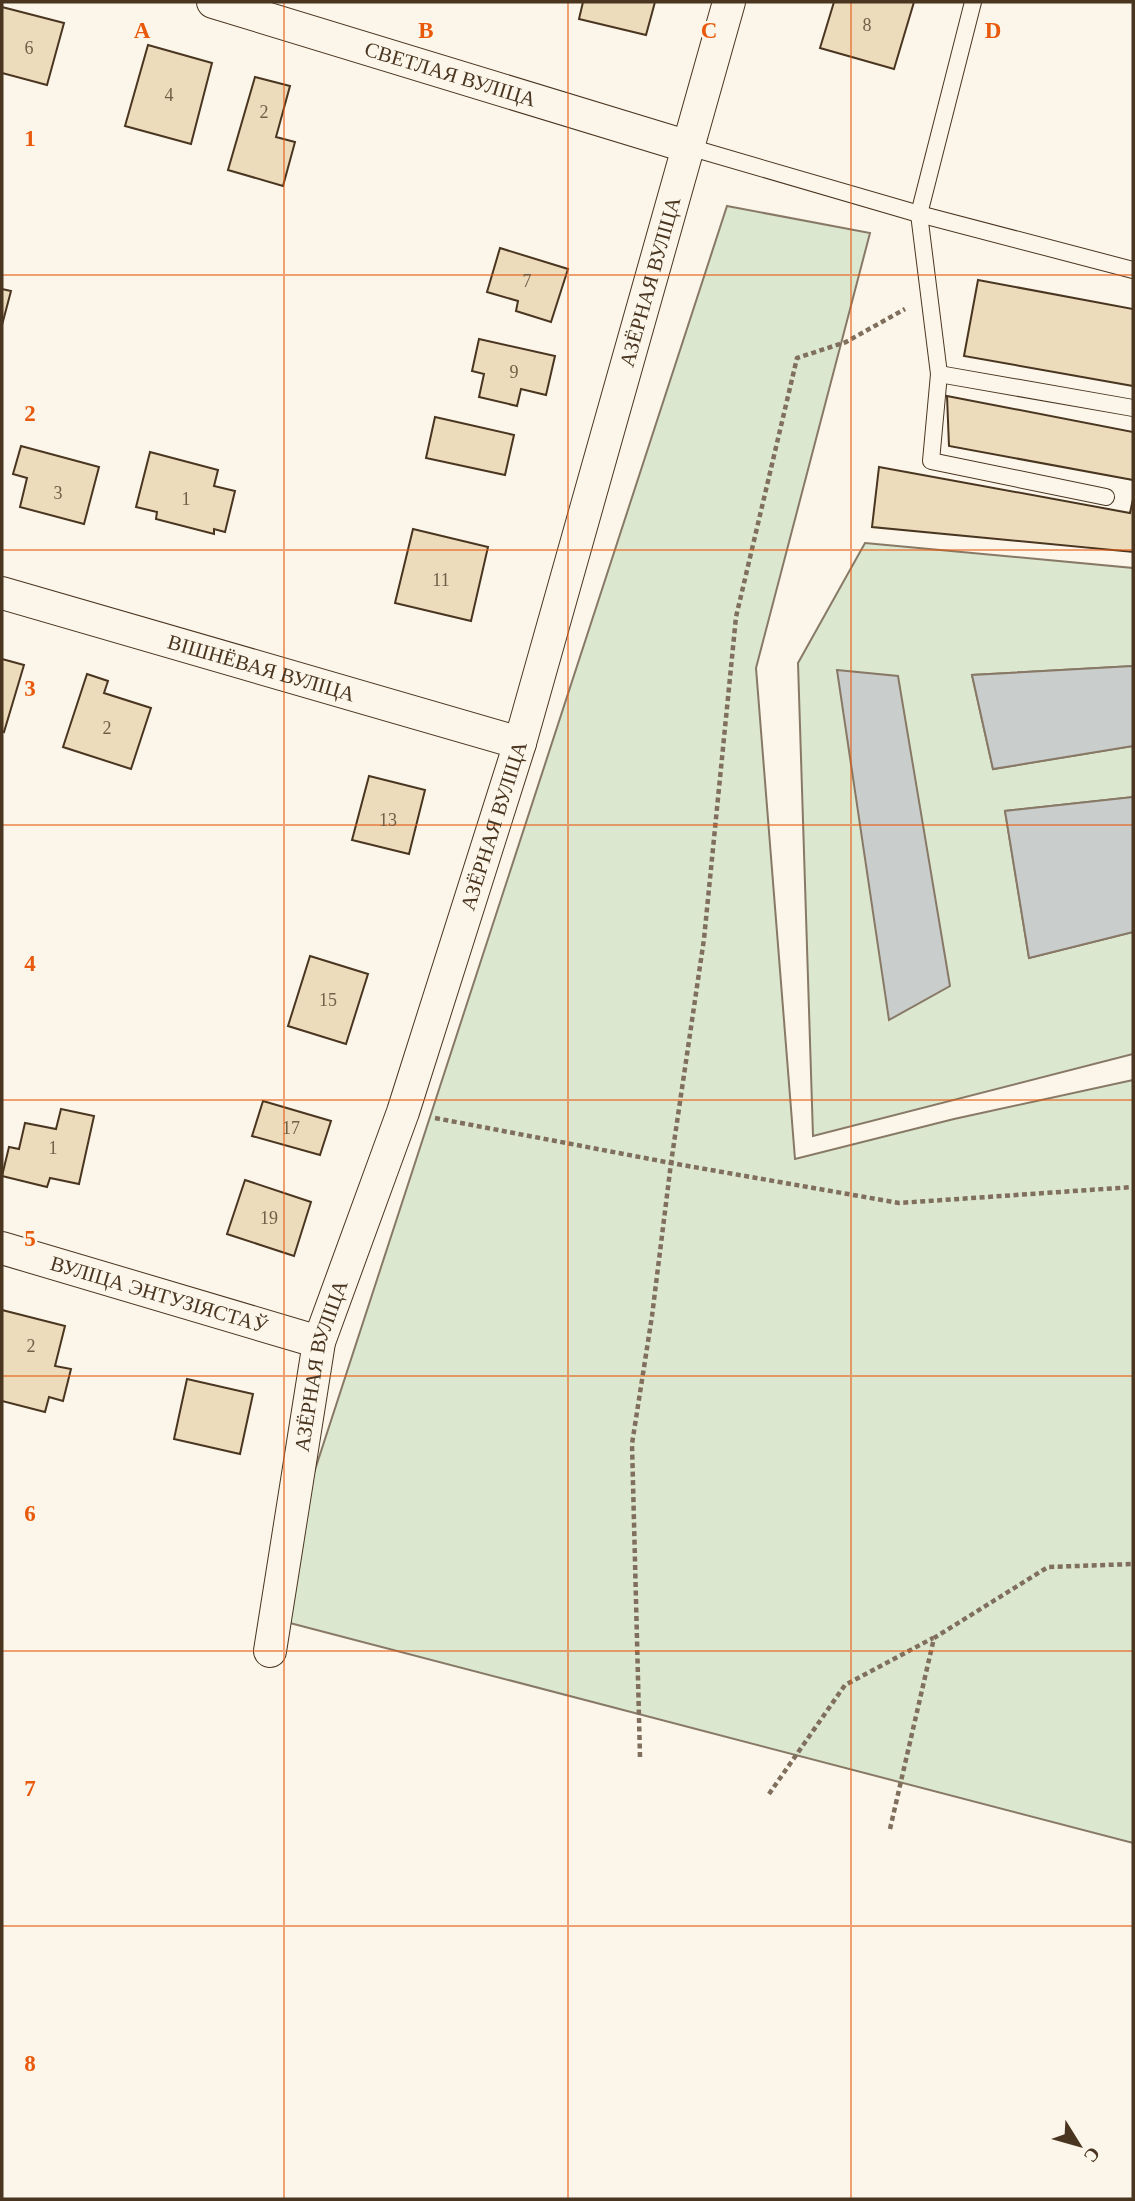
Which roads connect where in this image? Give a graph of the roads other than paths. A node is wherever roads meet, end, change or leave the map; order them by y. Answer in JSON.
{"nodes":[{"id":1,"x":213,"y":2,"type":"edge"},
{"id":2,"x":729,"y":2,"type":"edge"},
{"id":3,"x":973,"y":2,"type":"edge"},
{"id":4,"x":689,"y":147,"type":"junction"},
{"id":5,"x":919,"y":215,"type":"junction"},
{"id":6,"x":1133,"y":270,"type":"edge"},
{"id":7,"x":939,"y":374,"type":"junction"},
{"id":8,"x":1133,"y":408,"type":"edge"},
{"id":9,"x":1105,"y":498,"type":"dead end"},
{"id":10,"x":2,"y":593,"type":"edge"},
{"id":11,"x":520,"y":743,"type":"junction"},
{"id":12,"x":2,"y":1248,"type":"edge"},
{"id":13,"x":319,"y":1342,"type":"junction"},
{"id":14,"x":270,"y":1651,"type":"dead end"}],
"edges":[{"from":1,"to":4,"type":"street","name":"СВЕТЛАЯ ВУЛІЦА"},
{"from":2,"to":4,"type":"street","name":"АЗЁРНАЯ ВУЛІЦА"},
{"from":3,"to":5,"type":"lane"},
{"from":4,"to":5,"type":"lane"},
{"from":4,"to":11,"type":"street","name":"АЗЁРНАЯ ВУЛІЦА"},
{"from":5,"to":6,"type":"lane"},
{"from":5,"to":7,"type":"lane"},
{"from":7,"to":8,"type":"lane"},
{"from":7,"to":9,"type":"lane"},
{"from":10,"to":11,"type":"street","name":"ВІШНЁВАЯ ВУЛІЦА"},
{"from":11,"to":13,"type":"street","name":"АЗЁРНАЯ ВУЛІЦА"},
{"from":12,"to":13,"type":"street","name":"ВУЛІЦА ЭНТУЗІЯСТАЎ"},
{"from":13,"to":14,"type":"street","name":"АЗЁРНАЯ ВУЛІЦА"}]}
